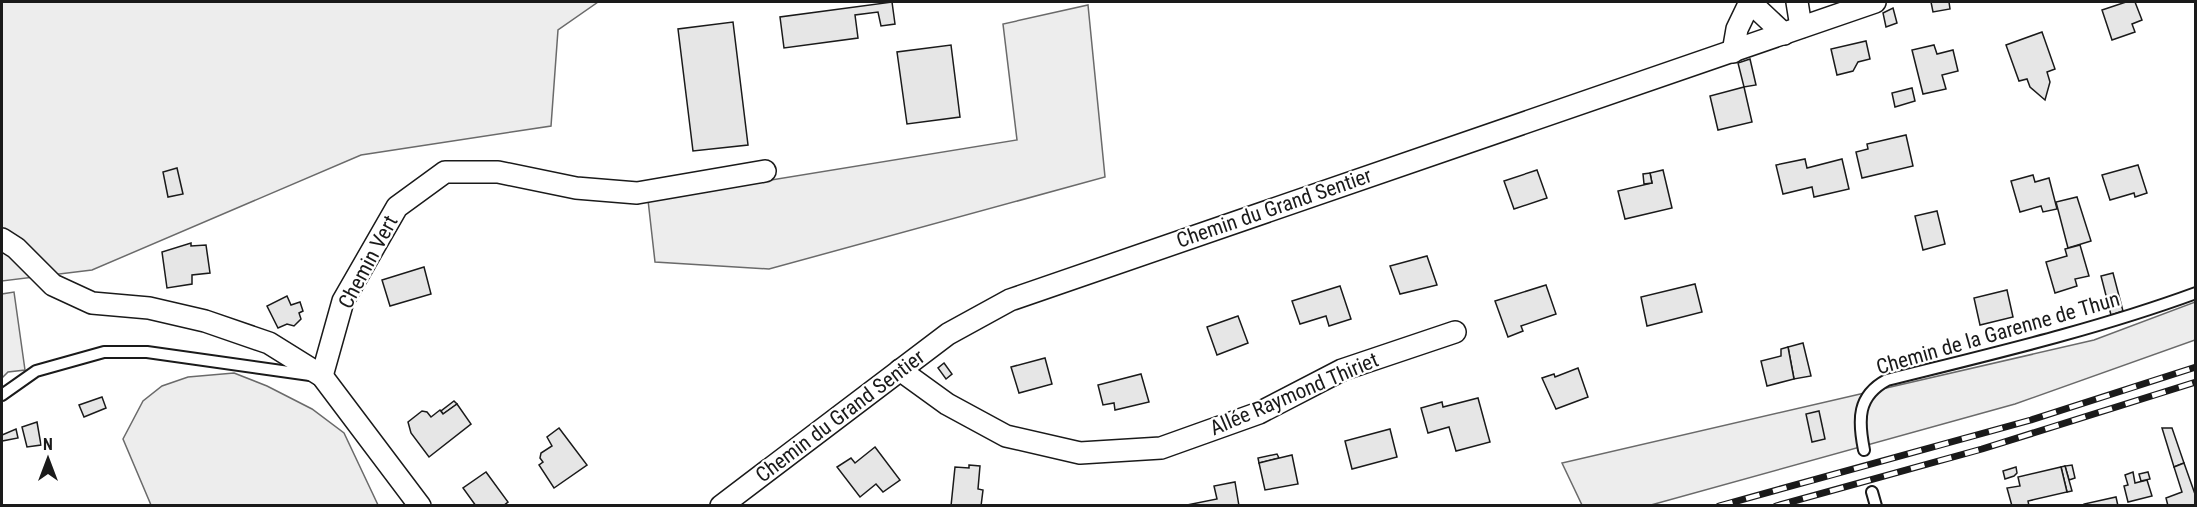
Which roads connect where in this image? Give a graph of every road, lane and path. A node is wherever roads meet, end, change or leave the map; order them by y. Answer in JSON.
{"nodes":[{"id":1,"x":1750,"y":2,"type":"edge"},
{"id":2,"x":1797,"y":2,"type":"edge"},
{"id":3,"x":1858,"y":4,"type":"edge"},
{"id":4,"x":1792,"y":31,"type":"junction"},
{"id":5,"x":1733,"y":52,"type":"junction"},
{"id":6,"x":765,"y":171,"type":"dead end"},
{"id":7,"x":2,"y":239,"type":"edge"},
{"id":8,"x":2196,"y":293,"type":"edge"},
{"id":9,"x":1455,"y":332,"type":"dead end"},
{"id":10,"x":900,"y":370,"type":"junction"},
{"id":11,"x":322,"y":376,"type":"junction"},
{"id":12,"x":2,"y":395,"type":"edge"},
{"id":13,"x":1864,"y":450,"type":"dead end"},
{"id":14,"x":1872,"y":492,"type":"dead end"},
{"id":15,"x":420,"y":506,"type":"edge"},
{"id":16,"x":721,"y":506,"type":"edge"},
{"id":17,"x":1876,"y":506,"type":"edge"}],
"edges":[{"from":1,"to":4,"type":"street"},
{"from":1,"to":5,"type":"street"},
{"from":2,"to":4,"type":"street"},
{"from":3,"to":4,"type":"street","name":"Chemin du Grand Sentier"},
{"from":4,"to":5,"type":"street","name":"Chemin du Grand Sentier"},
{"from":5,"to":10,"type":"street","name":"Chemin du Grand Sentier"},
{"from":6,"to":11,"type":"street","name":"Chemin Vert"},
{"from":7,"to":11,"type":"street"},
{"from":8,"to":13,"type":"lane","name":"Chemin de la Garenne de Thun"},
{"from":9,"to":10,"type":"street","name":"Allée Raymond Thiriet"},
{"from":10,"to":16,"type":"street","name":"Chemin du Grand Sentier"},
{"from":11,"to":12,"type":"lane"},
{"from":11,"to":15,"type":"street"},
{"from":14,"to":17,"type":"lane"}]}
